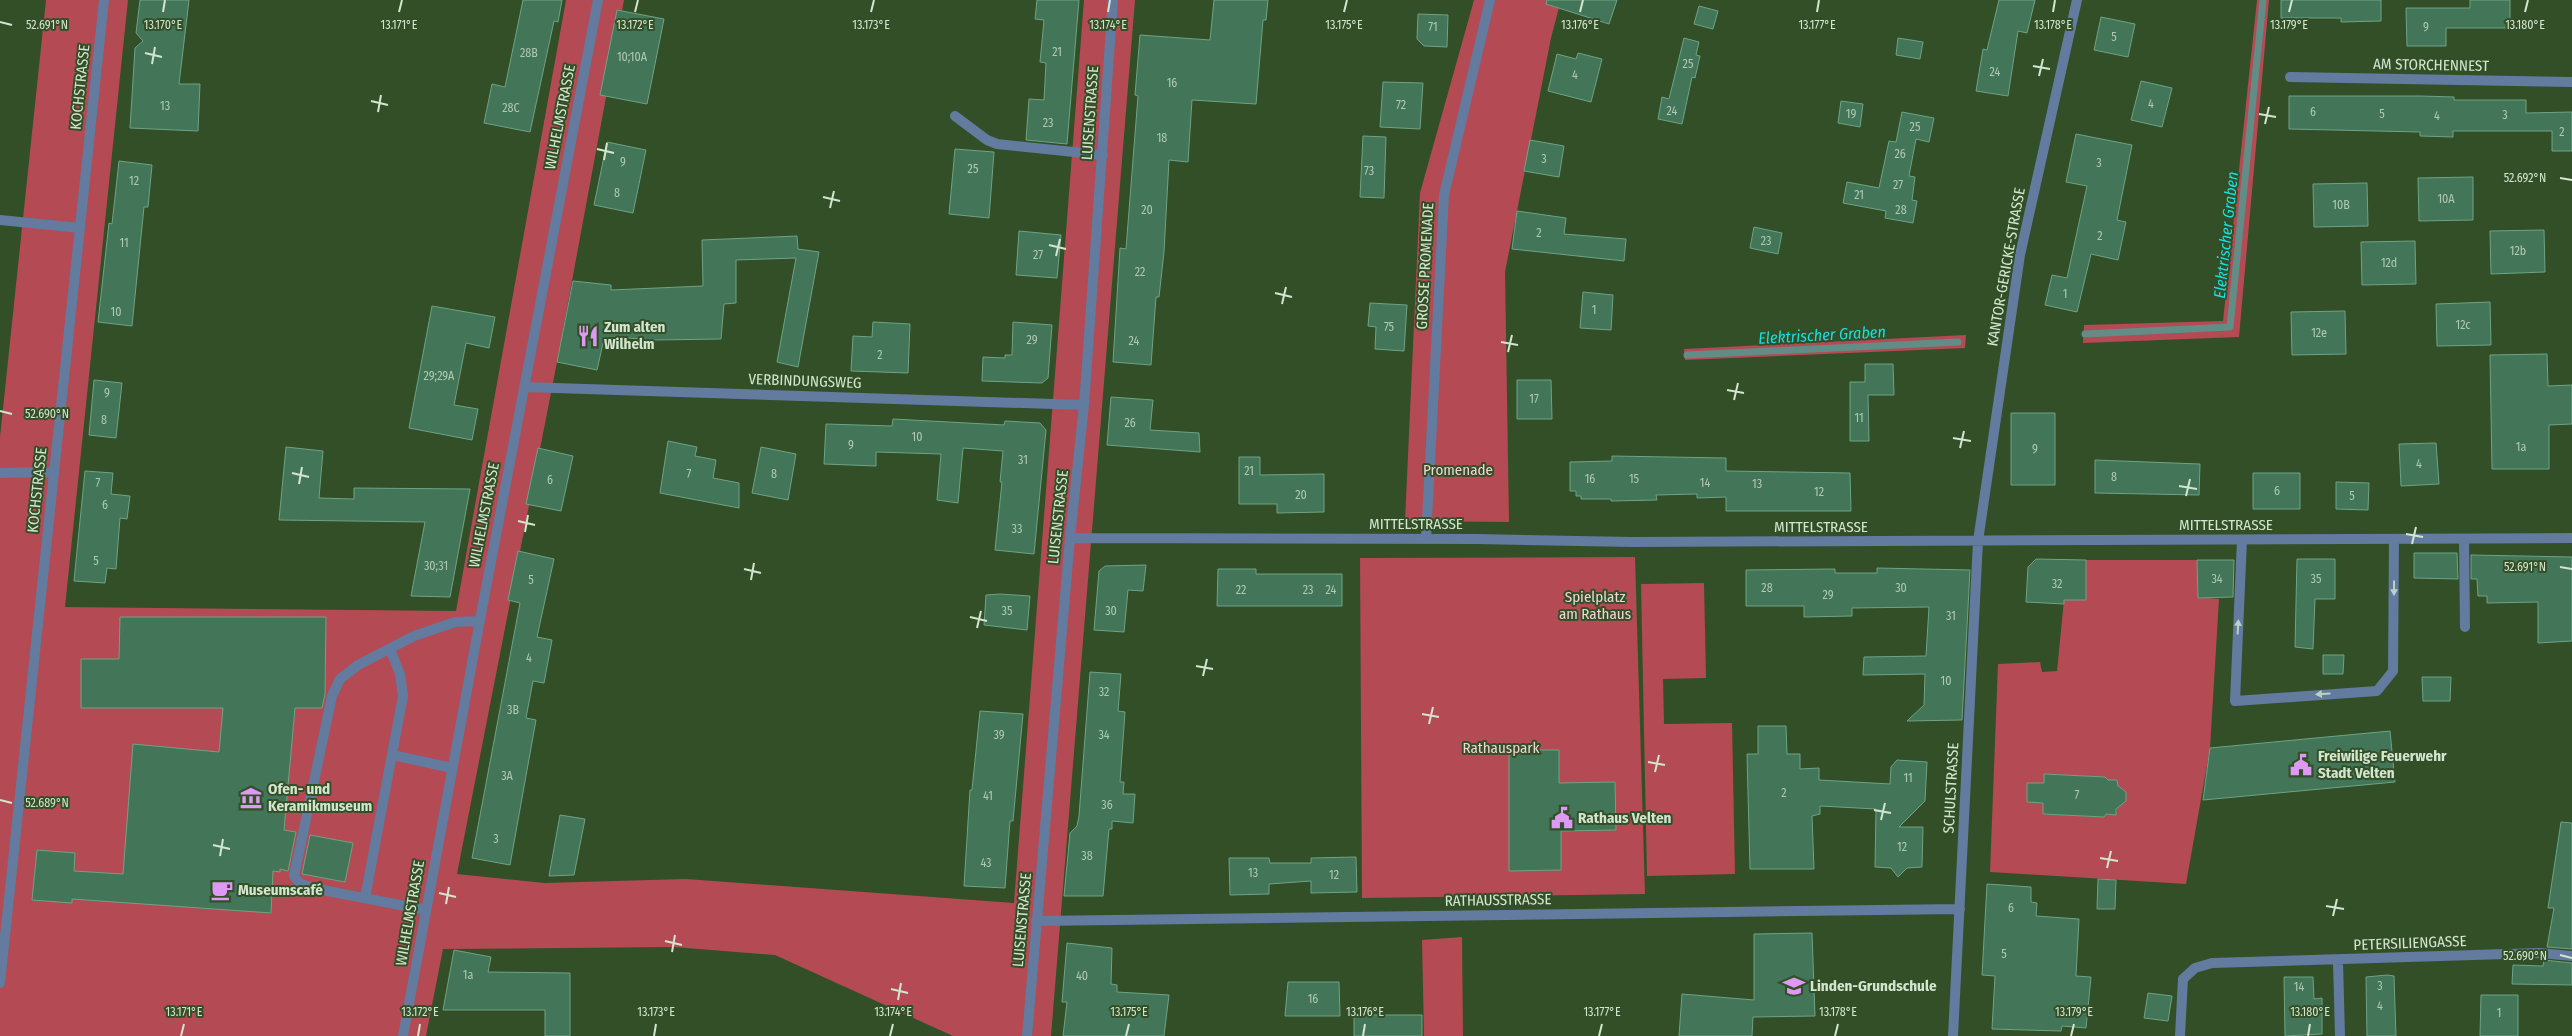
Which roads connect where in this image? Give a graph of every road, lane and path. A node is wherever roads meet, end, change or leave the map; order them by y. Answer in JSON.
{"nodes":[{"id":1,"x":104,"y":0,"type":"edge"},
{"id":2,"x":598,"y":0,"type":"edge"},
{"id":3,"x":1114,"y":0,"type":"edge"},
{"id":4,"x":1490,"y":0,"type":"edge"},
{"id":5,"x":2076,"y":0,"type":"edge"},
{"id":6,"x":2290,"y":77,"type":"dead end"},
{"id":7,"x":2572,"y":82,"type":"edge"},
{"id":8,"x":954,"y":116,"type":"dead end"},
{"id":9,"x":1102,"y":154,"type":"junction"},
{"id":10,"x":0,"y":220,"type":"edge"},
{"id":11,"x":80,"y":228,"type":"junction"},
{"id":12,"x":524,"y":386,"type":"junction"},
{"id":13,"x":1084,"y":405,"type":"junction"},
{"id":14,"x":54,"y":472,"type":"junction"},
{"id":15,"x":0,"y":474,"type":"edge"},
{"id":16,"x":1070,"y":538,"type":"junction"},
{"id":17,"x":2572,"y":538,"type":"edge"},
{"id":18,"x":1426,"y":539,"type":"junction"},
{"id":19,"x":2394,"y":539,"type":"junction"},
{"id":20,"x":2464,"y":539,"type":"junction"},
{"id":21,"x":2242,"y":540,"type":"junction"},
{"id":22,"x":1978,"y":541,"type":"junction"},
{"id":23,"x":480,"y":621,"type":"junction"},
{"id":24,"x":2465,"y":627,"type":"dead end"},
{"id":25,"x":390,"y":649,"type":"junction"},
{"id":26,"x":392,"y":755,"type":"junction"},
{"id":27,"x":452,"y":768,"type":"junction"},
{"id":28,"x":365,"y":898,"type":"junction"},
{"id":29,"x":1960,"y":909,"type":"junction"},
{"id":30,"x":426,"y":910,"type":"junction"},
{"id":31,"x":1036,"y":921,"type":"junction"},
{"id":32,"x":2572,"y":956,"type":"edge"},
{"id":33,"x":2338,"y":961,"type":"junction"},
{"id":34,"x":0,"y":983,"type":"edge"},
{"id":35,"x":403,"y":1036,"type":"edge"},
{"id":36,"x":1027,"y":1036,"type":"edge"},
{"id":37,"x":1953,"y":1036,"type":"edge"},
{"id":38,"x":2180,"y":1036,"type":"edge"},
{"id":39,"x":2340,"y":1036,"type":"edge"}],
"edges":[{"from":1,"to":11,"type":"street","name":"KOCHSTRASSE"},
{"from":2,"to":12,"type":"street","name":"WILHELMSTRASSE"},
{"from":3,"to":9,"type":"street","name":"LUISENSTRASSE"},
{"from":4,"to":18,"type":"street","name":"GROSSE PROMENADE"},
{"from":5,"to":22,"type":"street","name":"KANTOR-GERICKE-STRASSE"},
{"from":6,"to":7,"type":"street","name":"AM STORCHENNEST"},
{"from":8,"to":9,"type":"street"},
{"from":9,"to":13,"type":"street","name":"LUISENSTRASSE"},
{"from":10,"to":11,"type":"street"},
{"from":11,"to":14,"type":"street","name":"KOCHSTRASSE"},
{"from":12,"to":13,"type":"street","name":"VERBINDUNGSWEG"},
{"from":12,"to":23,"type":"street","name":"WILHELMSTRASSE"},
{"from":13,"to":16,"type":"street","name":"LUISENSTRASSE"},
{"from":14,"to":15,"type":"street"},
{"from":14,"to":34,"type":"street","name":"KOCHSTRASSE"},
{"from":16,"to":18,"type":"street","name":"MITTELSTRASSE"},
{"from":16,"to":31,"type":"street","name":"LUISENSTRASSE"},
{"from":17,"to":20,"type":"street","name":"MITTELSTRASSE"},
{"from":18,"to":22,"type":"street","name":"MITTELSTRASSE"},
{"from":19,"to":20,"type":"street","name":"MITTELSTRASSE"},
{"from":19,"to":21,"type":"street","name":"MITTELSTRASSE"},
{"from":19,"to":21,"type":"street","one_way":true},
{"from":20,"to":24,"type":"street"},
{"from":21,"to":22,"type":"street","name":"MITTELSTRASSE"},
{"from":22,"to":29,"type":"street","name":"SCHULSTRASSE"},
{"from":23,"to":25,"type":"street"},
{"from":23,"to":27,"type":"street","name":"WILHELMSTRASSE"},
{"from":25,"to":26,"type":"street"},
{"from":25,"to":28,"type":"street"},
{"from":26,"to":27,"type":"street"},
{"from":26,"to":28,"type":"street"},
{"from":27,"to":30,"type":"street","name":"WILHELMSTRASSE"},
{"from":28,"to":30,"type":"street"},
{"from":29,"to":31,"type":"street","name":"RATHAUSSTRASSE"},
{"from":29,"to":37,"type":"street","name":"SCHULSTRASSE"},
{"from":30,"to":35,"type":"street","name":"WILHELMSTRASSE"},
{"from":31,"to":36,"type":"street","name":"LUISENSTRASSE"},
{"from":32,"to":33,"type":"street","name":"PETERSILIENGASSE"},
{"from":33,"to":38,"type":"street","name":"PETERSILIENGASSE"},
{"from":33,"to":39,"type":"street","name":"PETERSILIENGASSE"}]}
